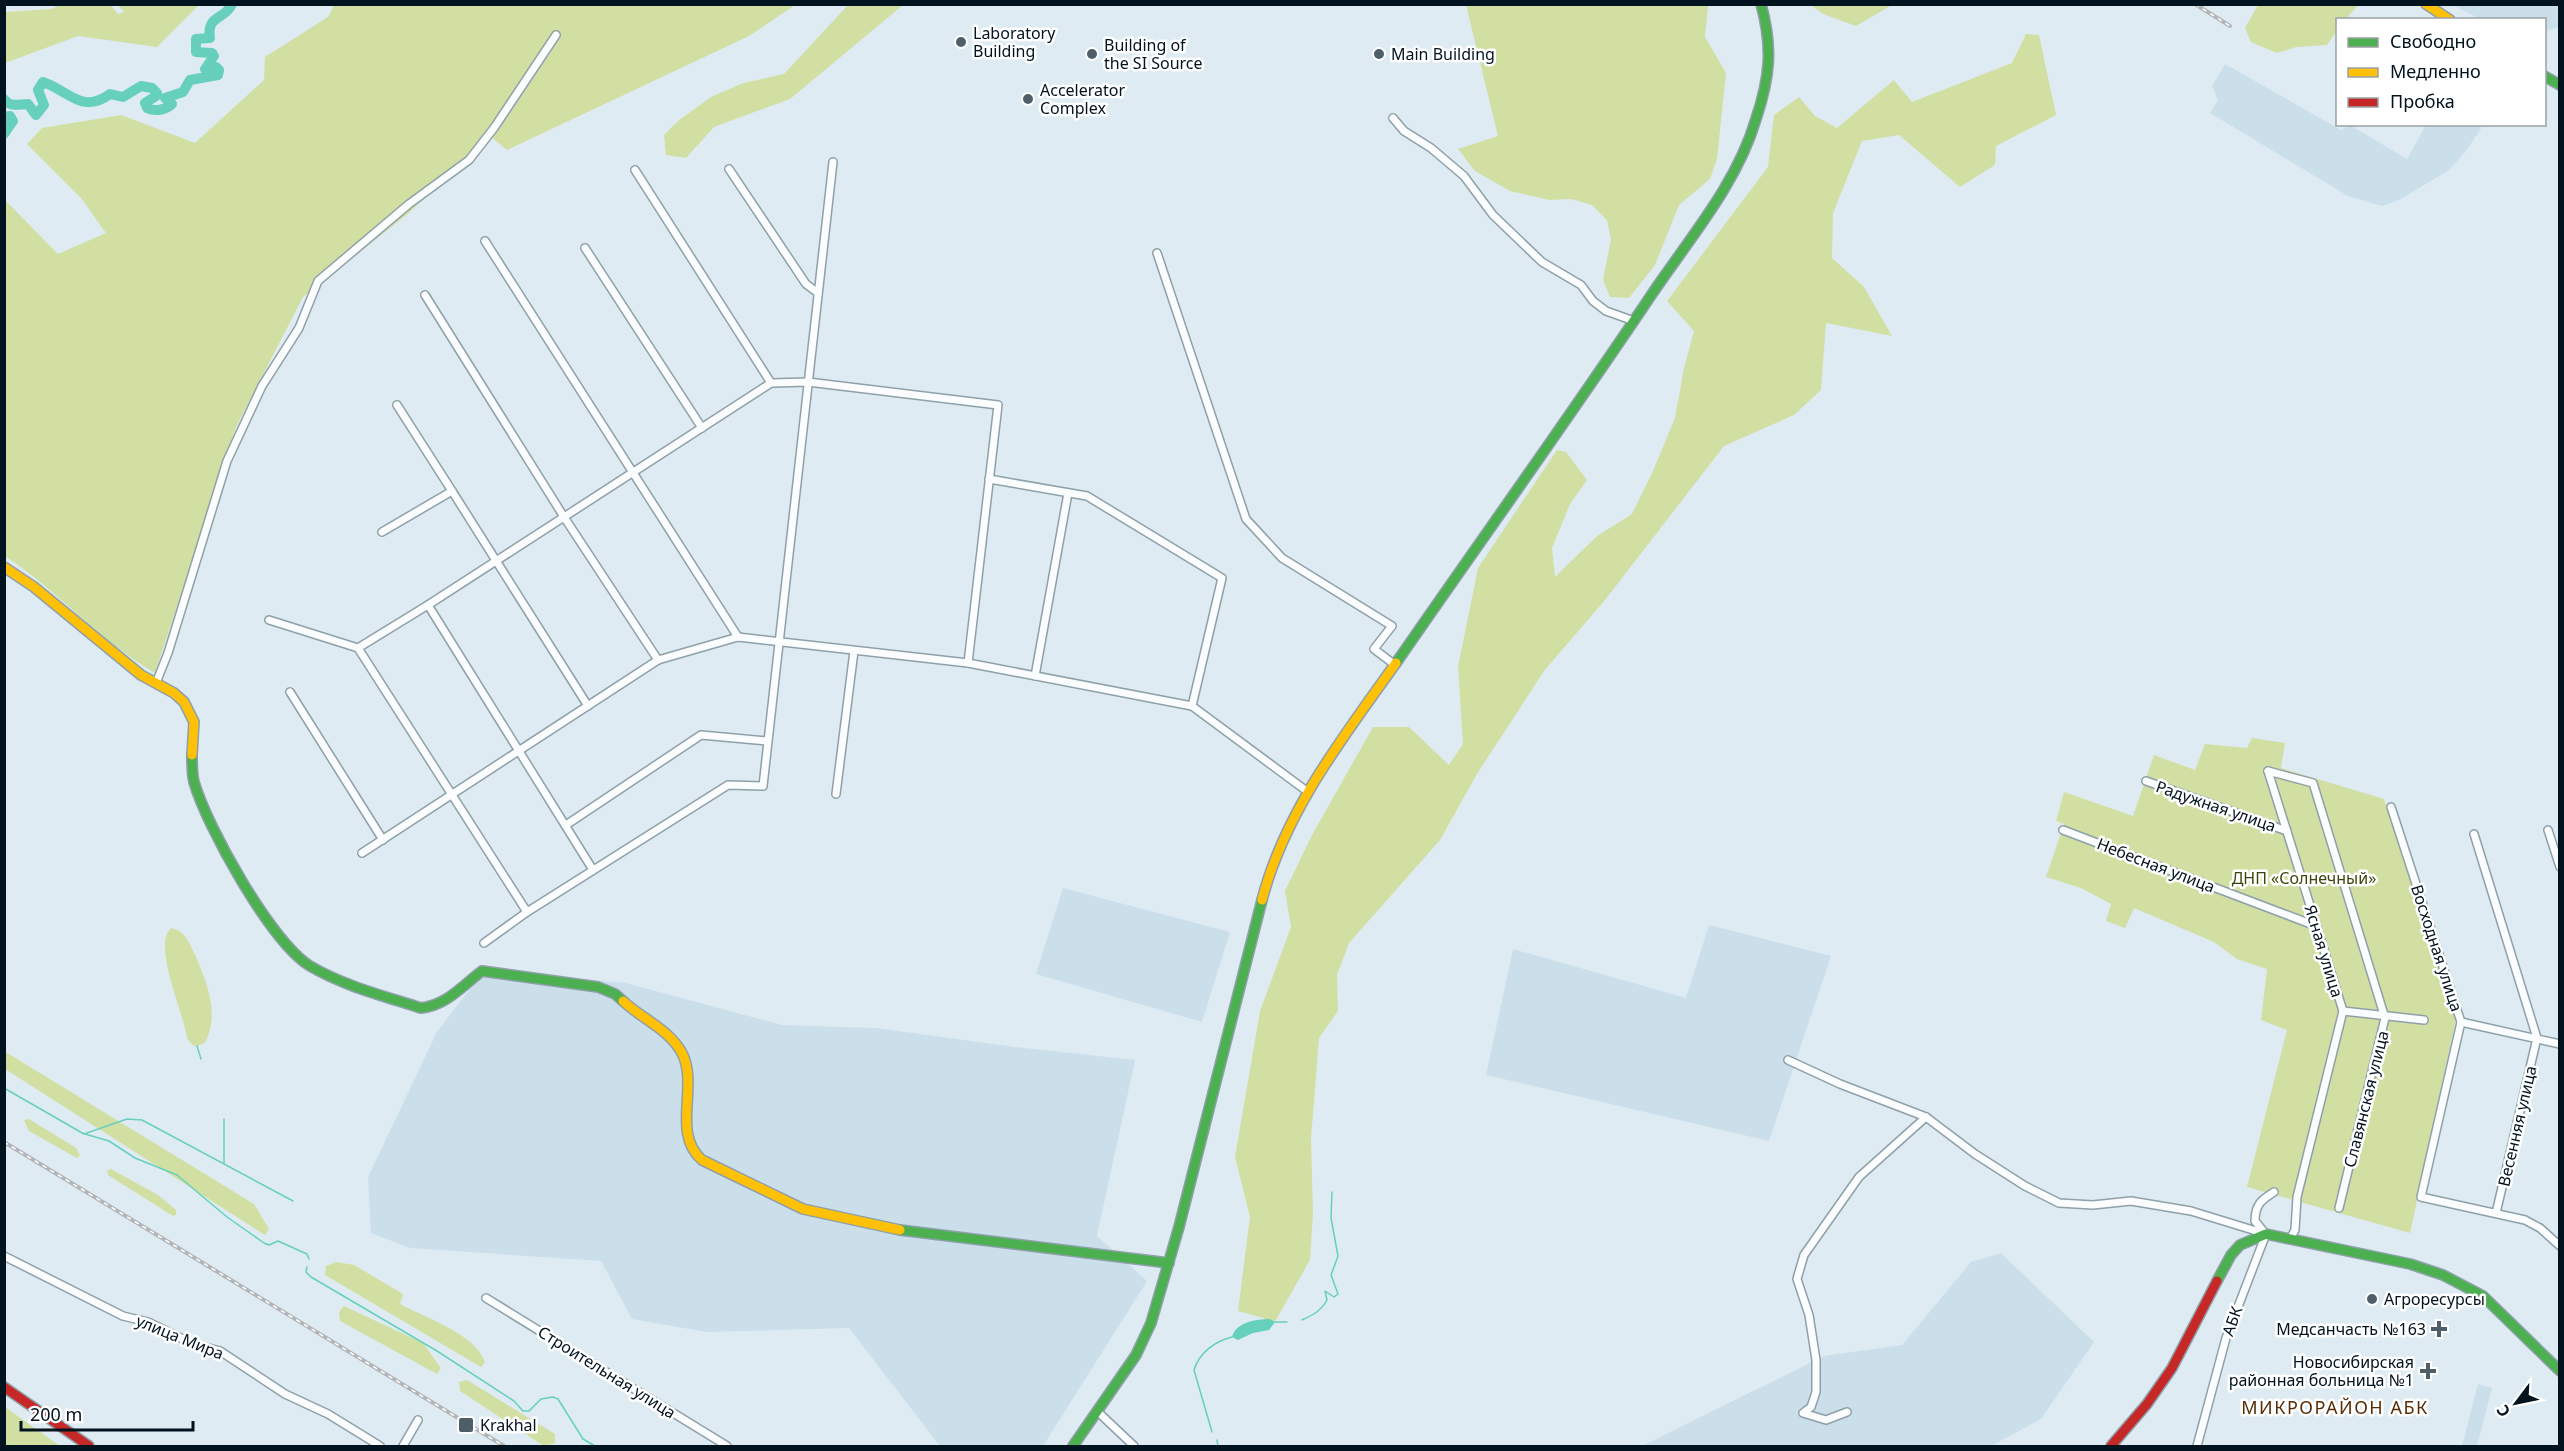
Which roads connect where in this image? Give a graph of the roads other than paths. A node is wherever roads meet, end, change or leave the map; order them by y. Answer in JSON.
{"nodes":[{"id":1,"x":1761,"y":4,"type":"edge"},
{"id":2,"x":2426,"y":4,"type":"edge"},
{"id":3,"x":2447,"y":18,"type":"edge"},
{"id":4,"x":555,"y":35,"type":"dead end"},
{"id":5,"x":2546,"y":77,"type":"edge"},
{"id":6,"x":2559,"y":85,"type":"edge"},
{"id":7,"x":1393,"y":118,"type":"dead end"},
{"id":8,"x":833,"y":162,"type":"dead end"},
{"id":9,"x":729,"y":169,"type":"dead end"},
{"id":10,"x":635,"y":170,"type":"dead end"},
{"id":11,"x":485,"y":241,"type":"dead end"},
{"id":12,"x":585,"y":248,"type":"dead end"},
{"id":13,"x":1157,"y":253,"type":"dead end"},
{"id":14,"x":818,"y":293,"type":"junction"},
{"id":15,"x":425,"y":295,"type":"dead end"},
{"id":16,"x":1634,"y":321,"type":"junction"},
{"id":17,"x":808,"y":381,"type":"junction"},
{"id":18,"x":771,"y":383,"type":"junction"},
{"id":19,"x":397,"y":405,"type":"dead end"},
{"id":20,"x":702,"y":428,"type":"junction"},
{"id":21,"x":634,"y":473,"type":"junction"},
{"id":22,"x":990,"y":479,"type":"junction"},
{"id":23,"x":452,"y":491,"type":"junction"},
{"id":24,"x":1068,"y":493,"type":"junction"},
{"id":25,"x":564,"y":517,"type":"junction"},
{"id":26,"x":382,"y":532,"type":"dead end"},
{"id":27,"x":496,"y":561,"type":"junction"},
{"id":28,"x":4,"y":567,"type":"edge"},
{"id":29,"x":428,"y":605,"type":"junction"},
{"id":30,"x":269,"y":620,"type":"dead end"},
{"id":31,"x":738,"y":637,"type":"junction"},
{"id":32,"x":777,"y":643,"type":"junction"},
{"id":33,"x":358,"y":648,"type":"junction"},
{"id":34,"x":854,"y":651,"type":"junction"},
{"id":35,"x":658,"y":660,"type":"junction"},
{"id":36,"x":968,"y":663,"type":"junction"},
{"id":37,"x":1395,"y":664,"type":"junction"},
{"id":38,"x":1035,"y":676,"type":"junction"},
{"id":39,"x":156,"y":683,"type":"junction"},
{"id":40,"x":290,"y":692,"type":"dead end"},
{"id":41,"x":588,"y":706,"type":"junction"},
{"id":42,"x":1192,"y":706,"type":"junction"},
{"id":43,"x":767,"y":741,"type":"junction"},
{"id":44,"x":518,"y":752,"type":"junction"},
{"id":45,"x":2268,"y":771,"type":"joint"},
{"id":46,"x":2146,"y":781,"type":"dead end"},
{"id":47,"x":1308,"y":792,"type":"junction"},
{"id":48,"x":836,"y":794,"type":"dead end"},
{"id":49,"x":451,"y":796,"type":"junction"},
{"id":50,"x":2391,"y":807,"type":"dead end"},
{"id":51,"x":566,"y":825,"type":"junction"},
{"id":52,"x":2063,"y":830,"type":"dead end"},
{"id":53,"x":2548,"y":830,"type":"dead end"},
{"id":54,"x":2287,"y":831,"type":"junction"},
{"id":55,"x":2474,"y":834,"type":"dead end"},
{"id":56,"x":383,"y":840,"type":"junction"},
{"id":57,"x":362,"y":853,"type":"dead end"},
{"id":58,"x":2559,"y":867,"type":"edge"},
{"id":59,"x":593,"y":870,"type":"junction"},
{"id":60,"x":527,"y":912,"type":"junction"},
{"id":61,"x":2316,"y":926,"type":"junction"},
{"id":62,"x":484,"y":942,"type":"dead end"},
{"id":63,"x":2343,"y":1011,"type":"junction"},
{"id":64,"x":2385,"y":1017,"type":"junction"},
{"id":65,"x":2424,"y":1020,"type":"dead end"},
{"id":66,"x":2461,"y":1022,"type":"junction"},
{"id":67,"x":2537,"y":1038,"type":"junction"},
{"id":68,"x":2559,"y":1044,"type":"edge"},
{"id":69,"x":1788,"y":1060,"type":"dead end"},
{"id":70,"x":1926,"y":1117,"type":"junction"},
{"id":71,"x":2274,"y":1192,"type":"dead end"},
{"id":72,"x":2339,"y":1208,"type":"dead end"},
{"id":73,"x":2496,"y":1213,"type":"junction"},
{"id":74,"x":2266,"y":1234,"type":"junction"},
{"id":75,"x":2290,"y":1239,"type":"junction"},
{"id":76,"x":2559,"y":1246,"type":"edge"},
{"id":77,"x":4,"y":1256,"type":"edge"},
{"id":78,"x":1169,"y":1263,"type":"junction"},
{"id":79,"x":486,"y":1298,"type":"dead end"},
{"id":80,"x":2559,"y":1371,"type":"edge"},
{"id":81,"x":4,"y":1387,"type":"edge"},
{"id":82,"x":1098,"y":1412,"type":"junction"},
{"id":83,"x":1847,"y":1412,"type":"dead end"},
{"id":84,"x":418,"y":1420,"type":"dead end"},
{"id":85,"x":89,"y":1446,"type":"edge"},
{"id":86,"x":380,"y":1446,"type":"edge"},
{"id":87,"x":403,"y":1446,"type":"edge"},
{"id":88,"x":727,"y":1446,"type":"edge"},
{"id":89,"x":1073,"y":1446,"type":"edge"},
{"id":90,"x":1134,"y":1446,"type":"edge"},
{"id":91,"x":2111,"y":1446,"type":"edge"},
{"id":92,"x":2197,"y":1446,"type":"edge"}],
"edges":[{"from":1,"to":16,"type":"street"},
{"from":2,"to":3,"type":"street"},
{"from":4,"to":39,"type":"street"},
{"from":5,"to":6,"type":"street"},
{"from":7,"to":16,"type":"street"},
{"from":8,"to":14,"type":"street"},
{"from":9,"to":14,"type":"street"},
{"from":10,"to":18,"type":"street"},
{"from":11,"to":21,"type":"street"},
{"from":12,"to":20,"type":"street"},
{"from":13,"to":37,"type":"street"},
{"from":14,"to":17,"type":"street"},
{"from":15,"to":25,"type":"street"},
{"from":16,"to":37,"type":"street"},
{"from":17,"to":18,"type":"street"},
{"from":17,"to":22,"type":"street"},
{"from":17,"to":32,"type":"street"},
{"from":18,"to":20,"type":"street"},
{"from":19,"to":23,"type":"street"},
{"from":20,"to":21,"type":"street"},
{"from":21,"to":25,"type":"street"},
{"from":21,"to":31,"type":"street"},
{"from":22,"to":24,"type":"street"},
{"from":22,"to":36,"type":"street"},
{"from":23,"to":26,"type":"street"},
{"from":23,"to":27,"type":"street"},
{"from":24,"to":38,"type":"street"},
{"from":24,"to":42,"type":"street"},
{"from":25,"to":27,"type":"street"},
{"from":25,"to":35,"type":"street"},
{"from":27,"to":29,"type":"street"},
{"from":27,"to":41,"type":"street"},
{"from":28,"to":39,"type":"street"},
{"from":29,"to":33,"type":"street"},
{"from":29,"to":44,"type":"street"},
{"from":30,"to":33,"type":"street"},
{"from":31,"to":32,"type":"street"},
{"from":31,"to":35,"type":"street"},
{"from":32,"to":34,"type":"street"},
{"from":32,"to":43,"type":"street"},
{"from":33,"to":49,"type":"street"},
{"from":34,"to":36,"type":"street"},
{"from":34,"to":48,"type":"street"},
{"from":35,"to":41,"type":"street"},
{"from":36,"to":38,"type":"street"},
{"from":37,"to":47,"type":"street"},
{"from":38,"to":42,"type":"street"},
{"from":39,"to":78,"type":"street"},
{"from":40,"to":56,"type":"street"},
{"from":41,"to":44,"type":"street"},
{"from":42,"to":47,"type":"street"},
{"from":43,"to":51,"type":"street"},
{"from":43,"to":59,"type":"street"},
{"from":44,"to":49,"type":"street"},
{"from":44,"to":51,"type":"street"},
{"from":45,"to":54,"type":"street","name":"Ясная улица"},
{"from":45,"to":64,"type":"street","name":"Славянская улица"},
{"from":46,"to":54,"type":"street","name":"Радужная улица"},
{"from":47,"to":78,"type":"street"},
{"from":49,"to":56,"type":"street"},
{"from":49,"to":60,"type":"street"},
{"from":50,"to":66,"type":"street","name":"Восходная улица"},
{"from":51,"to":59,"type":"street"},
{"from":52,"to":61,"type":"street","name":"Небесная улица"},
{"from":53,"to":58,"type":"street"},
{"from":54,"to":61,"type":"street","name":"Ясная улица"},
{"from":55,"to":67,"type":"street"},
{"from":56,"to":57,"type":"street"},
{"from":59,"to":60,"type":"street"},
{"from":60,"to":62,"type":"street"},
{"from":61,"to":63,"type":"street","name":"Ясная улица"},
{"from":63,"to":64,"type":"street"},
{"from":63,"to":75,"type":"street","name":"Ясная улица"},
{"from":64,"to":65,"type":"street"},
{"from":64,"to":72,"type":"street","name":"Славянская улица"},
{"from":66,"to":67,"type":"street"},
{"from":66,"to":73,"type":"street","name":"Восходная улица"},
{"from":67,"to":68,"type":"street"},
{"from":67,"to":73,"type":"street","name":"Весенняя улица"},
{"from":69,"to":70,"type":"street"},
{"from":70,"to":74,"type":"street"},
{"from":70,"to":83,"type":"street"},
{"from":71,"to":74,"type":"street"},
{"from":73,"to":76,"type":"street"},
{"from":74,"to":75,"type":"street"},
{"from":74,"to":91,"type":"street"},
{"from":74,"to":92,"type":"street","name":"АБК"},
{"from":75,"to":80,"type":"street"},
{"from":77,"to":86,"type":"street","name":"улица Мира"},
{"from":78,"to":82,"type":"street"},
{"from":79,"to":88,"type":"street","name":"Строительная улица"},
{"from":81,"to":85,"type":"street"},
{"from":82,"to":89,"type":"street"},
{"from":82,"to":90,"type":"street"},
{"from":84,"to":87,"type":"street"}]}
